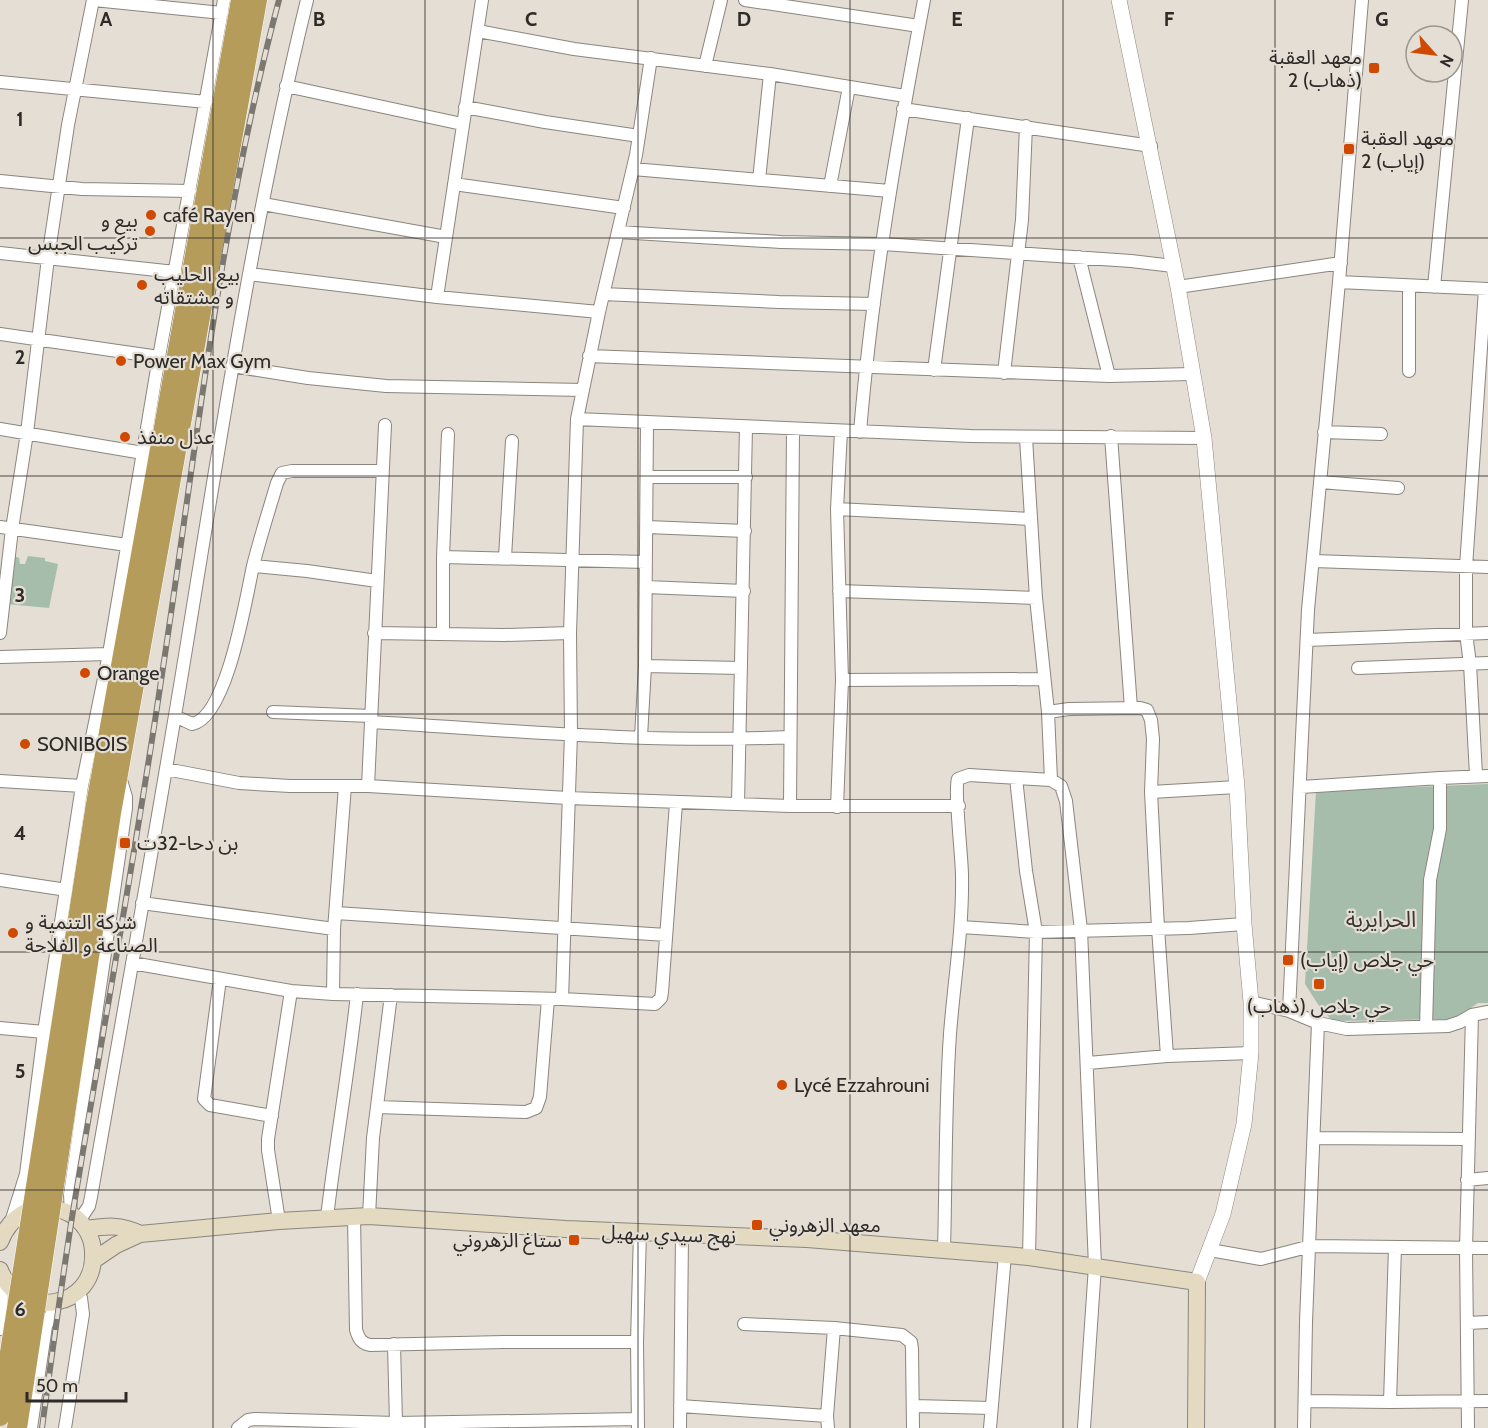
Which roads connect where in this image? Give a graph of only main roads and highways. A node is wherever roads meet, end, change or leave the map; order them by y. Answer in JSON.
{"nodes":[{"id":1,"x":241,"y":0,"type":"edge"},
{"id":2,"x":257,"y":0,"type":"edge"},
{"id":3,"x":103,"y":811,"type":"junction"},
{"id":4,"x":79,"y":1222,"type":"junction"},
{"id":5,"x":4,"y":1232,"type":"edge"},
{"id":6,"x":140,"y":1234,"type":"junction"},
{"id":7,"x":94,"y":1260,"type":"junction"},
{"id":8,"x":1,"y":1273,"type":"edge"},
{"id":9,"x":0,"y":1416,"type":"edge"},
{"id":10,"x":17,"y":1428,"type":"edge"},
{"id":11,"x":1196,"y":1428,"type":"edge"}],
"edges":[{"from":1,"to":3,"type":"highway"},
{"from":2,"to":3,"type":"highway"},
{"from":3,"to":9,"type":"highway","bridge":true},
{"from":3,"to":10,"type":"highway","bridge":true},
{"from":4,"to":5,"type":"main road","name":"نهج سيدي سهيل"},
{"from":4,"to":6,"type":"main road","name":"نهج سيدي سهيل"},
{"from":4,"to":7,"type":"main road"},
{"from":6,"to":7,"type":"main road","name":"نهج سيدي سهيل"},
{"from":6,"to":11,"type":"main road","name":"نهج سيدي سهيل"},
{"from":7,"to":8,"type":"main road"}]}
